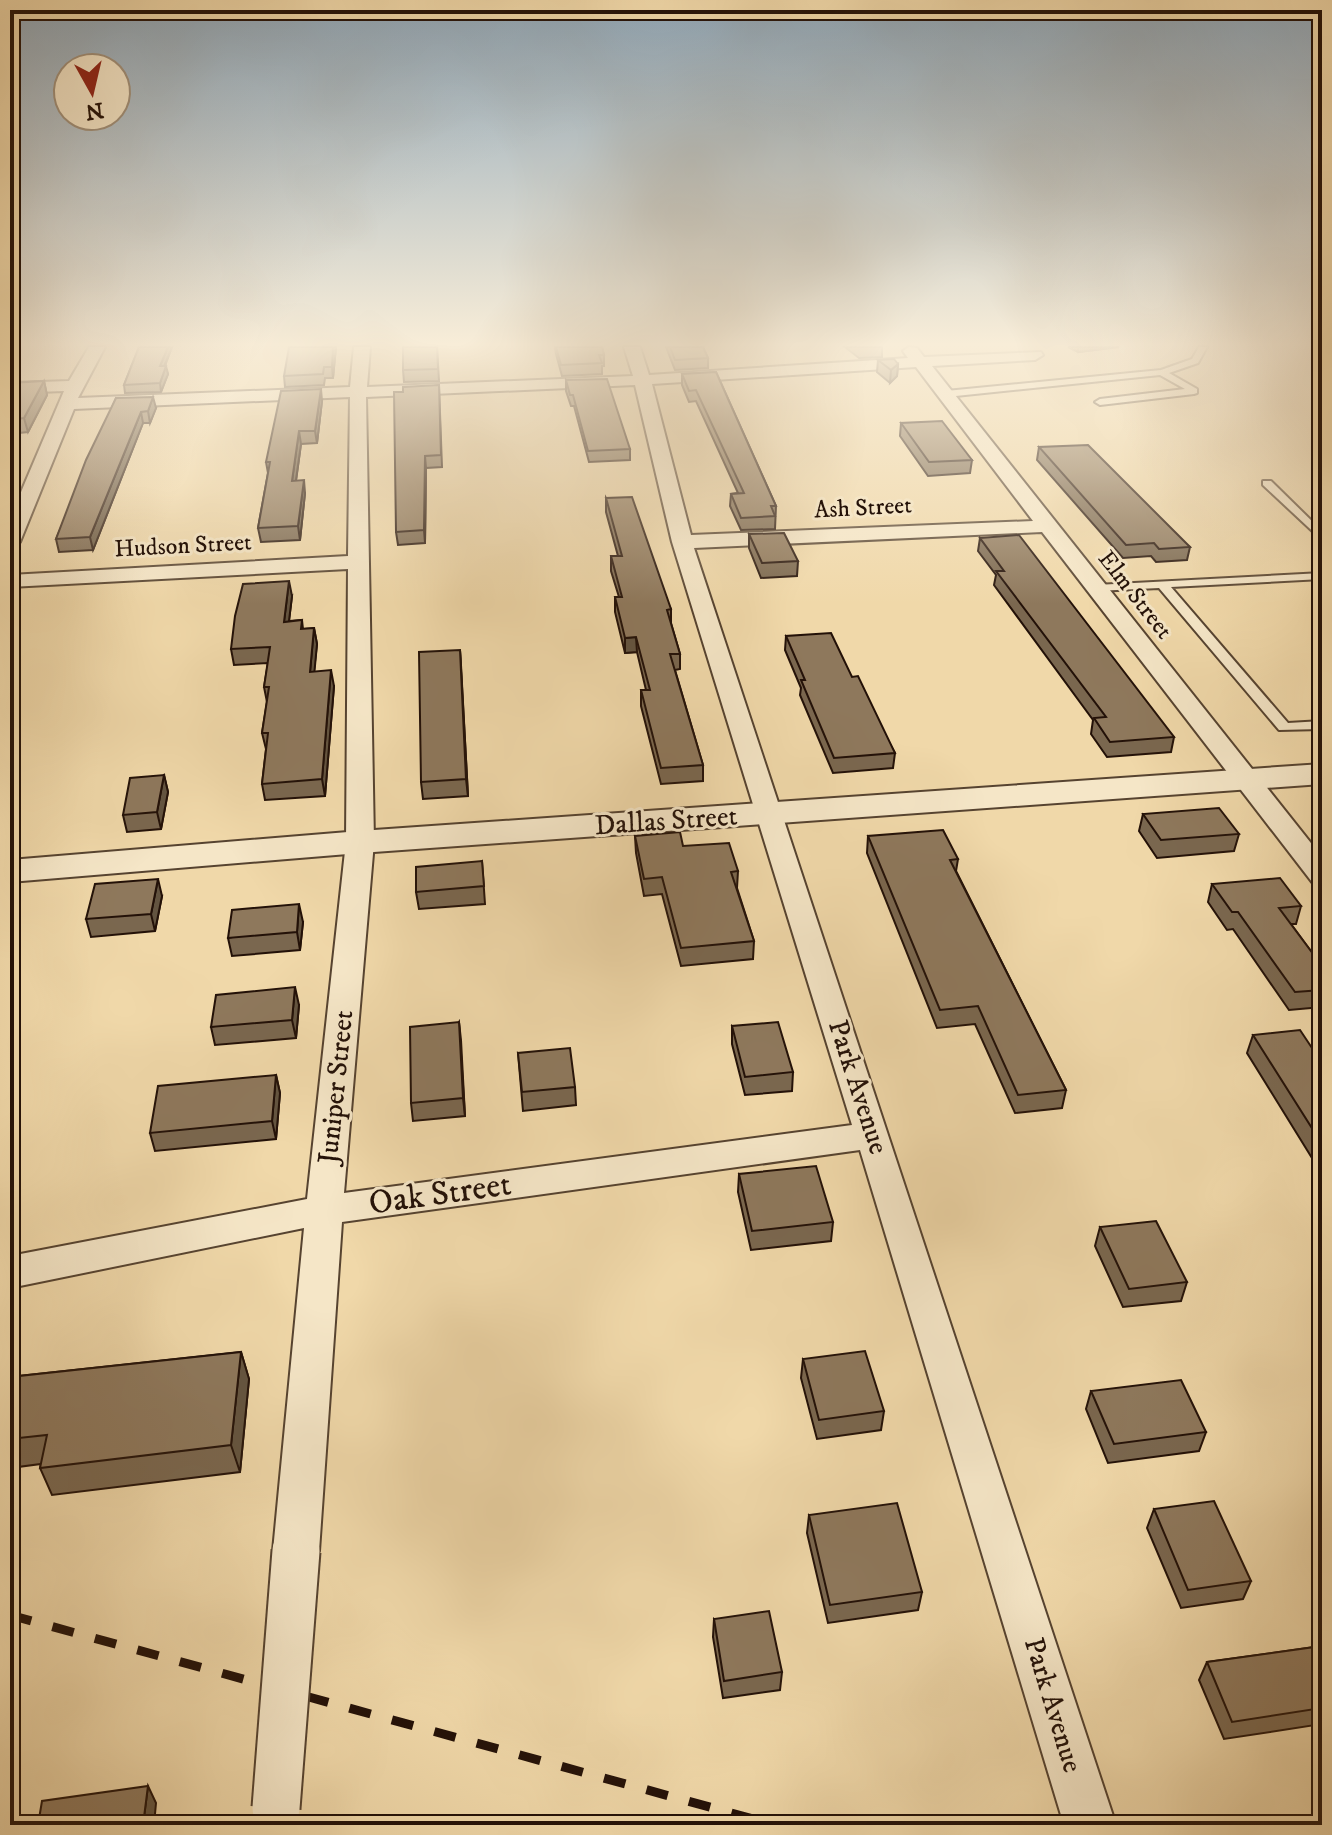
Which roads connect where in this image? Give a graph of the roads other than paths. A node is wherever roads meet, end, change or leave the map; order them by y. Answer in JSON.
{"nodes":[{"id":1,"x":56,"y":433,"type":"edge"},
{"id":2,"x":358,"y":433,"type":"edge"},
{"id":3,"x":656,"y":433,"type":"edge"},
{"id":4,"x":976,"y":433,"type":"edge"},
{"id":5,"x":1267,"y":483,"type":"dead end"},
{"id":6,"x":1047,"y":526,"type":"junction"},
{"id":7,"x":1322,"y":537,"type":"edge"},
{"id":8,"x":10,"y":542,"type":"edge"},
{"id":9,"x":682,"y":542,"type":"junction"},
{"id":10,"x":359,"y":562,"type":"junction"},
{"id":11,"x":1322,"y":576,"type":"edge"},
{"id":12,"x":10,"y":581,"type":"edge"},
{"id":13,"x":1163,"y":585,"type":"junction"},
{"id":14,"x":1096,"y":588,"type":"junction"},
{"id":15,"x":1322,"y":725,"type":"edge"},
{"id":16,"x":1322,"y":774,"type":"edge"},
{"id":17,"x":1247,"y":779,"type":"junction"},
{"id":18,"x":770,"y":814,"type":"junction"},
{"id":19,"x":360,"y":842,"type":"junction"},
{"id":20,"x":10,"y":871,"type":"edge"},
{"id":21,"x":1322,"y":876,"type":"edge"},
{"id":22,"x":873,"y":1135,"type":"junction"},
{"id":23,"x":324,"y":1210,"type":"junction"},
{"id":24,"x":10,"y":1272,"type":"edge"},
{"id":25,"x":275,"y":1816,"type":"edge"},
{"id":26,"x":1090,"y":1825,"type":"edge"}],
"edges":[{"from":1,"to":8,"type":"street"},
{"from":2,"to":10,"type":"street","name":"Juniper Street"},
{"from":3,"to":9,"type":"street","name":"Park Avenue"},
{"from":4,"to":6,"type":"street","name":"Elm Street"},
{"from":5,"to":7,"type":"lane"},
{"from":6,"to":9,"type":"street","name":"Ash Street"},
{"from":6,"to":14,"type":"street","name":"Elm Street"},
{"from":9,"to":18,"type":"street","name":"Park Avenue"},
{"from":10,"to":12,"type":"street","name":"Hudson Street"},
{"from":10,"to":19,"type":"street","name":"Juniper Street"},
{"from":11,"to":13,"type":"lane"},
{"from":13,"to":14,"type":"lane"},
{"from":13,"to":15,"type":"lane"},
{"from":14,"to":17,"type":"street","name":"Elm Street"},
{"from":16,"to":17,"type":"street","name":"Dallas Street"},
{"from":17,"to":18,"type":"street","name":"Dallas Street"},
{"from":17,"to":21,"type":"street","name":"Elm Street"},
{"from":18,"to":19,"type":"street","name":"Dallas Street"},
{"from":18,"to":22,"type":"street","name":"Park Avenue"},
{"from":19,"to":20,"type":"street","name":"Dallas Street"},
{"from":19,"to":23,"type":"street","name":"Juniper Street"},
{"from":22,"to":23,"type":"street","name":"Oak Street"},
{"from":22,"to":26,"type":"street","name":"Park Avenue"},
{"from":23,"to":24,"type":"street","name":"Oak Street"},
{"from":23,"to":25,"type":"street","name":"Juniper Street","bridge":true}]}
